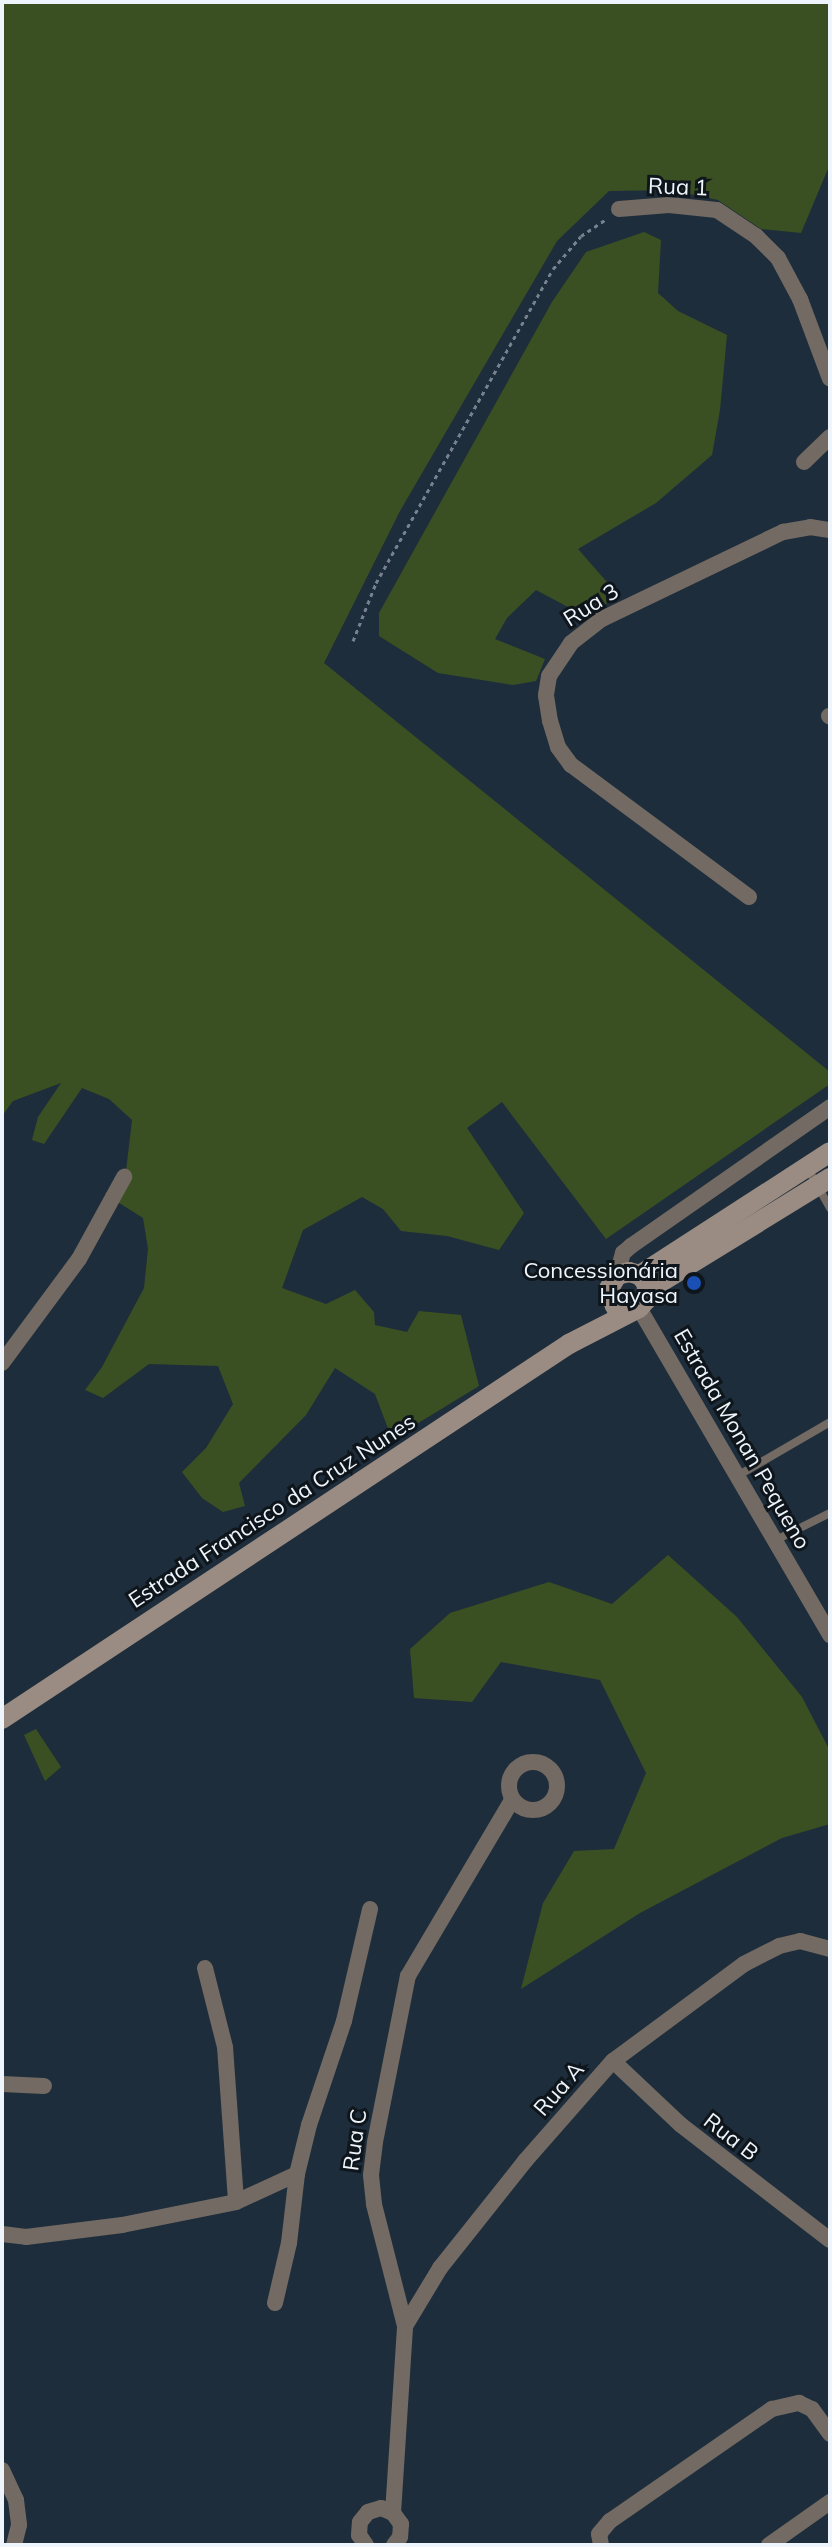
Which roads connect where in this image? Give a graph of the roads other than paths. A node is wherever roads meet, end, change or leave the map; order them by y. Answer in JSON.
{"nodes":[{"id":1,"x":619,"y":209,"type":"road end"},
{"id":2,"x":830,"y":379,"type":"edge"},
{"id":3,"x":830,"y":437,"type":"edge"},
{"id":4,"x":804,"y":462,"type":"dead end"},
{"id":5,"x":830,"y":530,"type":"edge"},
{"id":6,"x":749,"y":897,"type":"dead end"},
{"id":7,"x":830,"y":1107,"type":"edge"},
{"id":8,"x":830,"y":1152,"type":"edge"},
{"id":9,"x":807,"y":1167,"type":"junction"},
{"id":10,"x":124,"y":1177,"type":"dead end"},
{"id":11,"x":824,"y":1182,"type":"edge"},
{"id":12,"x":830,"y":1208,"type":"edge"},
{"id":13,"x":617,"y":1275,"type":"junction"},
{"id":14,"x":609,"y":1295,"type":"junction"},
{"id":15,"x":639,"y":1296,"type":"junction"},
{"id":16,"x":569,"y":1344,"type":"junction"},
{"id":17,"x":2,"y":1363,"type":"edge"},
{"id":18,"x":830,"y":1422,"type":"edge"},
{"id":19,"x":739,"y":1475,"type":"junction"},
{"id":20,"x":830,"y":1513,"type":"edge"},
{"id":21,"x":776,"y":1540,"type":"junction"},
{"id":22,"x":830,"y":1635,"type":"edge"},
{"id":23,"x":2,"y":1719,"type":"edge"},
{"id":24,"x":512,"y":1800,"type":"dead end"},
{"id":25,"x":370,"y":1909,"type":"dead end"},
{"id":26,"x":830,"y":1949,"type":"edge"},
{"id":27,"x":205,"y":1968,"type":"dead end"},
{"id":28,"x":613,"y":2061,"type":"junction"},
{"id":29,"x":2,"y":2084,"type":"edge"},
{"id":30,"x":44,"y":2086,"type":"dead end"},
{"id":31,"x":297,"y":2174,"type":"junction"},
{"id":32,"x":236,"y":2202,"type":"junction"},
{"id":33,"x":2,"y":2234,"type":"edge"},
{"id":34,"x":830,"y":2240,"type":"edge"},
{"id":35,"x":275,"y":2303,"type":"dead end"},
{"id":36,"x":405,"y":2326,"type":"junction"},
{"id":37,"x":830,"y":2434,"type":"edge"},
{"id":38,"x":2,"y":2470,"type":"edge"},
{"id":39,"x":830,"y":2502,"type":"edge"},
{"id":40,"x":393,"y":2513,"type":"junction"},
{"id":41,"x":14,"y":2545,"type":"edge"},
{"id":42,"x":366,"y":2545,"type":"edge"},
{"id":43,"x":394,"y":2545,"type":"edge"},
{"id":44,"x":601,"y":2545,"type":"edge"},
{"id":45,"x":769,"y":2545,"type":"edge"}],
"edges":[{"from":1,"to":2,"type":"street","name":"Rua 1"},
{"from":3,"to":4,"type":"street"},
{"from":5,"to":6,"type":"street","name":"Rua 3"},
{"from":7,"to":13,"type":"street"},
{"from":8,"to":9,"type":"main road","name":"Estrada Francisco da Cruz Nunes"},
{"from":9,"to":11,"type":"lane"},
{"from":9,"to":15,"type":"main road","name":"Estrada Francisco da Cruz Nunes"},
{"from":10,"to":17,"type":"street"},
{"from":11,"to":12,"type":"lane"},
{"from":11,"to":15,"type":"main road","name":"Estrada Francisco da Cruz Nunes"},
{"from":13,"to":14,"type":"main road","name":"Estrada Francisco da Cruz Nunes"},
{"from":13,"to":15,"type":"main road"},
{"from":14,"to":15,"type":"main road"},
{"from":14,"to":16,"type":"main road","name":"Estrada Francisco da Cruz Nunes"},
{"from":15,"to":16,"type":"main road","name":"Estrada Francisco da Cruz Nunes"},
{"from":15,"to":19,"type":"street","name":"Estrada Monan Pequeno"},
{"from":16,"to":23,"type":"main road","name":"Estrada Francisco da Cruz Nunes"},
{"from":18,"to":19,"type":"lane"},
{"from":19,"to":21,"type":"street","name":"Estrada Monan Pequeno"},
{"from":20,"to":21,"type":"lane"},
{"from":21,"to":22,"type":"street","name":"Estrada Monan Pequeno"},
{"from":24,"to":36,"type":"street","name":"Rua C"},
{"from":25,"to":31,"type":"street"},
{"from":26,"to":28,"type":"street","name":"Rua A"},
{"from":27,"to":32,"type":"street"},
{"from":28,"to":34,"type":"street","name":"Rua B"},
{"from":28,"to":36,"type":"street","name":"Rua A"},
{"from":29,"to":30,"type":"street"},
{"from":31,"to":32,"type":"street"},
{"from":31,"to":35,"type":"street"},
{"from":32,"to":33,"type":"street"},
{"from":36,"to":40,"type":"street","name":"Rua C"},
{"from":37,"to":44,"type":"street"},
{"from":38,"to":41,"type":"street"},
{"from":39,"to":45,"type":"street"},
{"from":40,"to":42,"type":"street"},
{"from":40,"to":43,"type":"street","name":"Rua C"}]}
